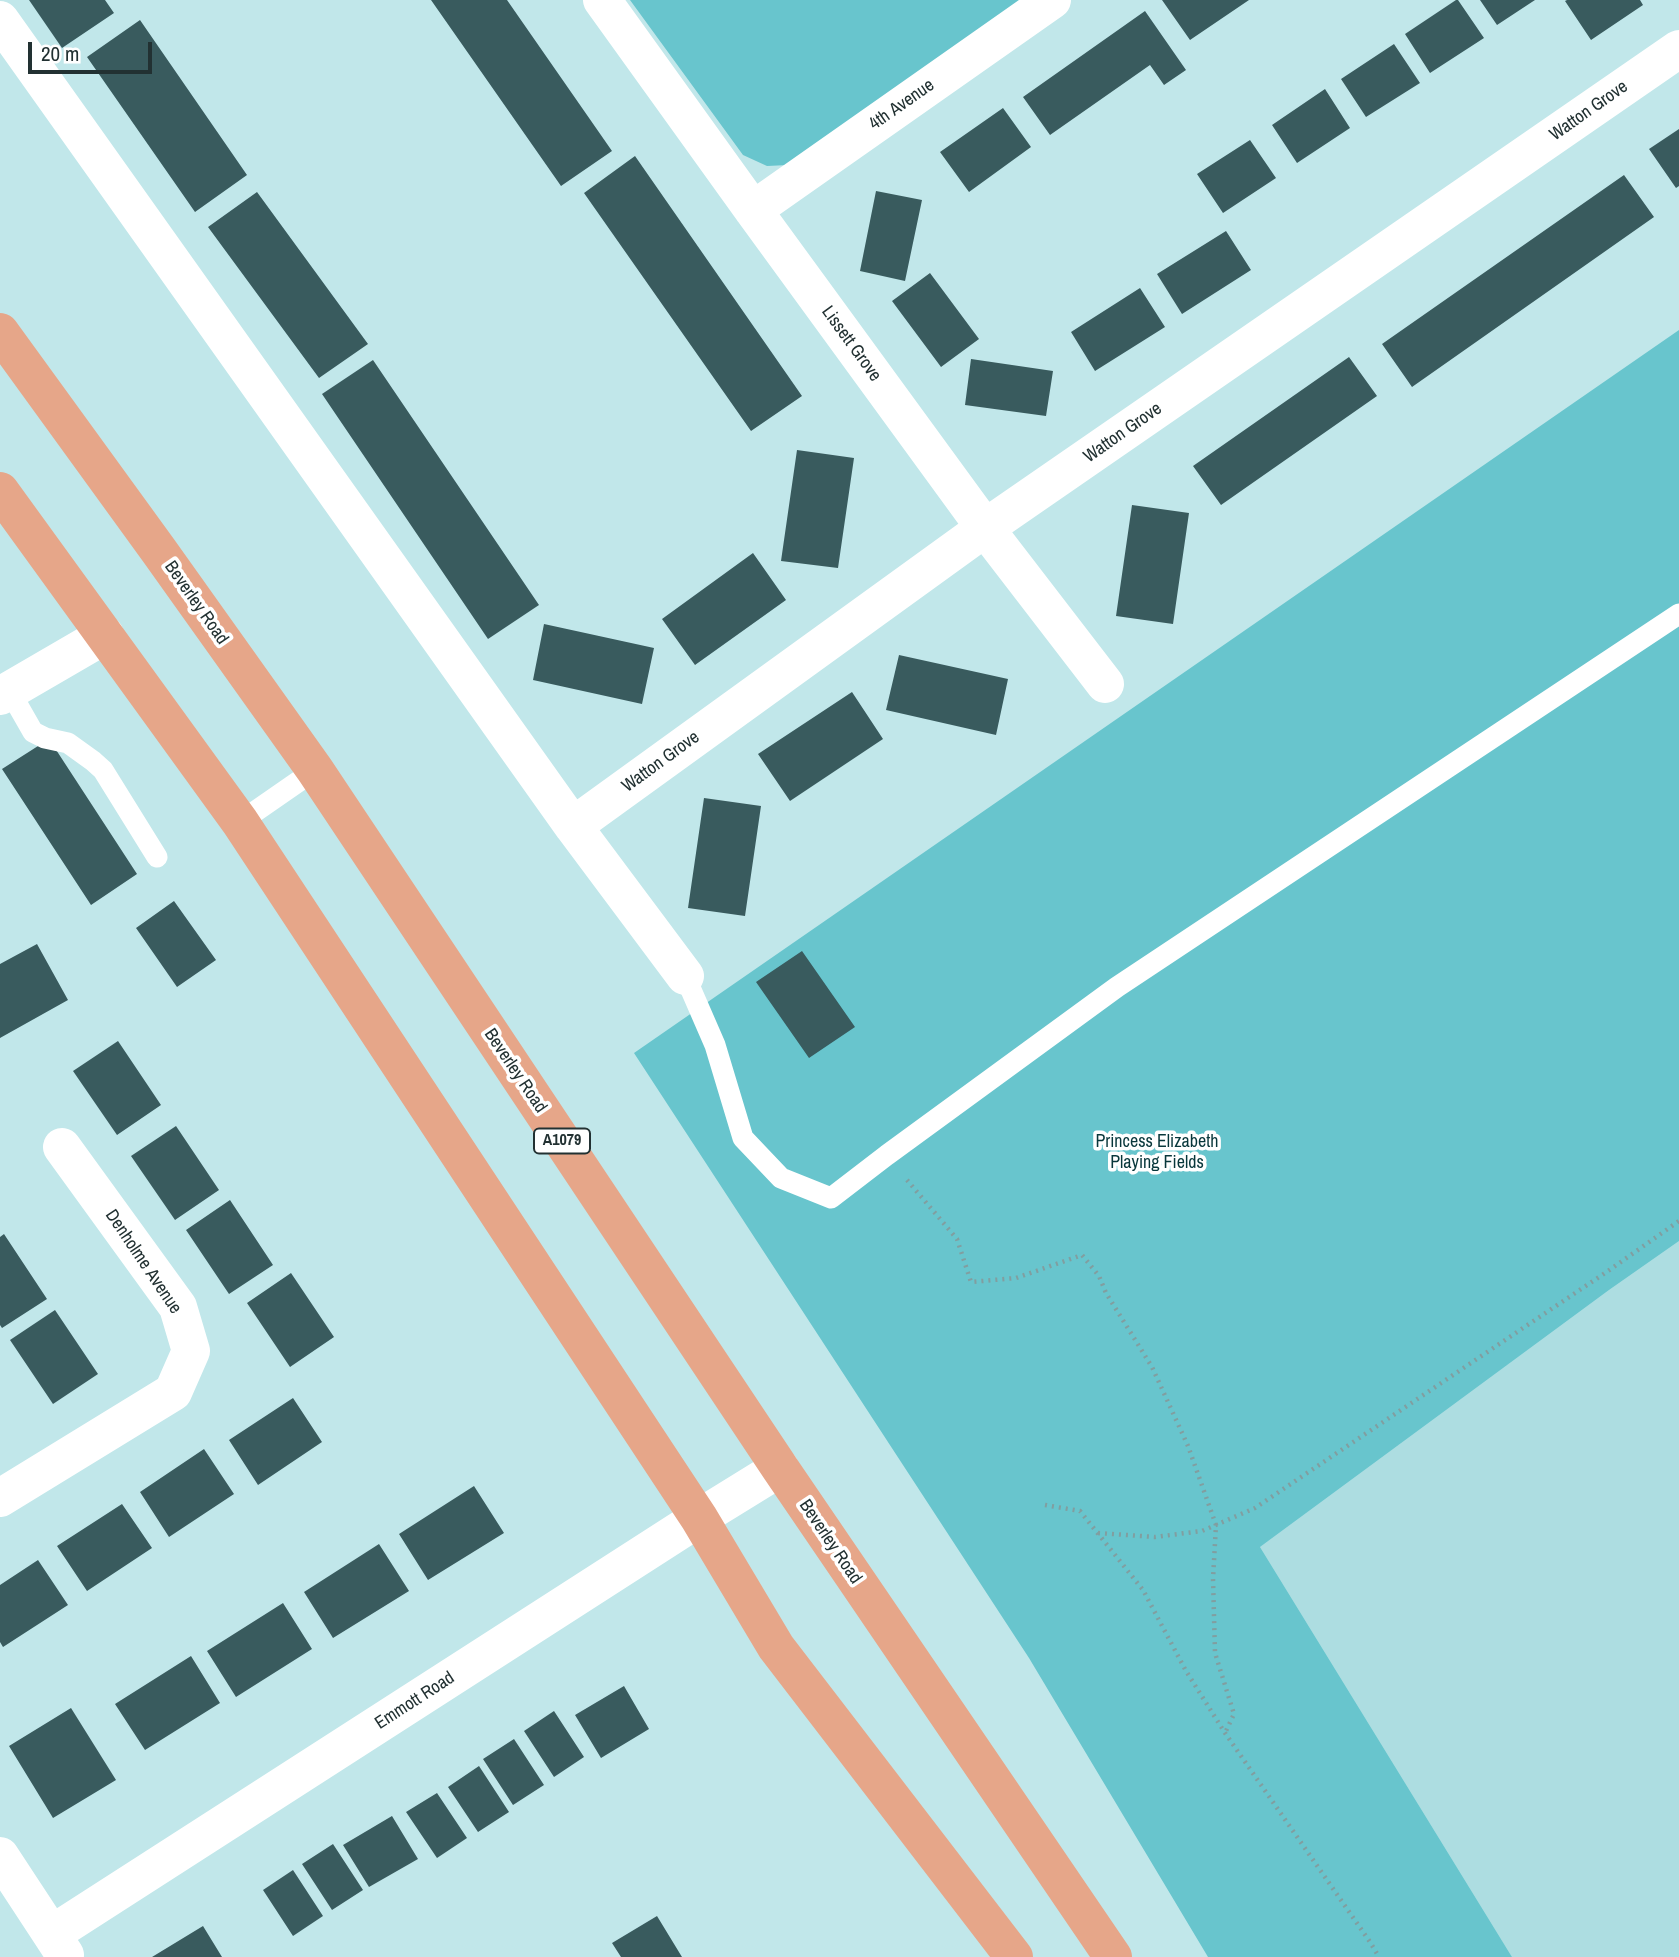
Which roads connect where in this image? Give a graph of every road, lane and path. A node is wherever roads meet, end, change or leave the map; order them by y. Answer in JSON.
{"nodes":[{"id":1,"x":602,"y":0,"type":"edge"},
{"id":2,"x":1052,"y":0,"type":"edge"},
{"id":3,"x":0,"y":20,"type":"edge"},
{"id":4,"x":1679,"y":49,"type":"edge"},
{"id":5,"x":753,"y":210,"type":"junction"},
{"id":6,"x":0,"y":332,"type":"edge"},
{"id":7,"x":0,"y":491,"type":"edge"},
{"id":8,"x":985,"y":528,"type":"junction"},
{"id":9,"x":1679,"y":614,"type":"edge"},
{"id":10,"x":105,"y":635,"type":"junction"},
{"id":11,"x":1105,"y":684,"type":"dead end"},
{"id":12,"x":5,"y":693,"type":"edge"},
{"id":13,"x":315,"y":770,"type":"junction"},
{"id":14,"x":240,"y":822,"type":"junction"},
{"id":15,"x":573,"y":826,"type":"junction"},
{"id":16,"x":157,"y":857,"type":"dead end"},
{"id":17,"x":685,"y":975,"type":"joint"},
{"id":18,"x":62,"y":1147,"type":"dead end"},
{"id":19,"x":887,"y":1155,"type":"junction"},
{"id":20,"x":1679,"y":1220,"type":"edge"},
{"id":21,"x":780,"y":1468,"type":"junction"},
{"id":22,"x":0,"y":1498,"type":"edge"},
{"id":23,"x":1045,"y":1506,"type":"dead end"},
{"id":24,"x":699,"y":1518,"type":"junction"},
{"id":25,"x":1216,"y":1525,"type":"junction"},
{"id":26,"x":1098,"y":1533,"type":"junction"},
{"id":27,"x":1225,"y":1733,"type":"junction"},
{"id":28,"x":0,"y":1856,"type":"edge"},
{"id":29,"x":59,"y":1946,"type":"edge"},
{"id":30,"x":1014,"y":1957,"type":"edge"},
{"id":31,"x":1113,"y":1957,"type":"edge"},
{"id":32,"x":1379,"y":1957,"type":"edge"}],
"edges":[{"from":1,"to":5,"type":"street","name":"Lissett Grove"},
{"from":2,"to":5,"type":"street","name":"4th Avenue"},
{"from":3,"to":15,"type":"street"},
{"from":4,"to":8,"type":"street","name":"Watton Grove"},
{"from":5,"to":8,"type":"street","name":"Lissett Grove"},
{"from":6,"to":13,"type":"main road","name":"Beverley Road","number":"A1079"},
{"from":7,"to":10,"type":"main road"},
{"from":8,"to":11,"type":"street","name":"Lissett Grove"},
{"from":8,"to":15,"type":"street","name":"Watton Grove"},
{"from":9,"to":19,"type":"lane"},
{"from":10,"to":12,"type":"street"},
{"from":10,"to":14,"type":"main road"},
{"from":12,"to":16,"type":"lane"},
{"from":13,"to":14,"type":"lane"},
{"from":13,"to":21,"type":"main road","name":"Beverley Road","number":"A1079"},
{"from":14,"to":24,"type":"main road"},
{"from":15,"to":17,"type":"street"},
{"from":17,"to":19,"type":"lane"},
{"from":18,"to":22,"type":"street","name":"Denholme Avenue"},
{"from":19,"to":25,"type":"path"},
{"from":20,"to":25,"type":"path"},
{"from":21,"to":24,"type":"street","name":"Emmott Road"},
{"from":21,"to":31,"type":"main road","name":"Beverley Road","number":"A1079"},
{"from":23,"to":26,"type":"path"},
{"from":24,"to":29,"type":"street","name":"Emmott Road"},
{"from":24,"to":30,"type":"main road"},
{"from":25,"to":26,"type":"path"},
{"from":25,"to":27,"type":"path"},
{"from":26,"to":27,"type":"path"},
{"from":27,"to":32,"type":"path"},
{"from":28,"to":29,"type":"street"}]}
